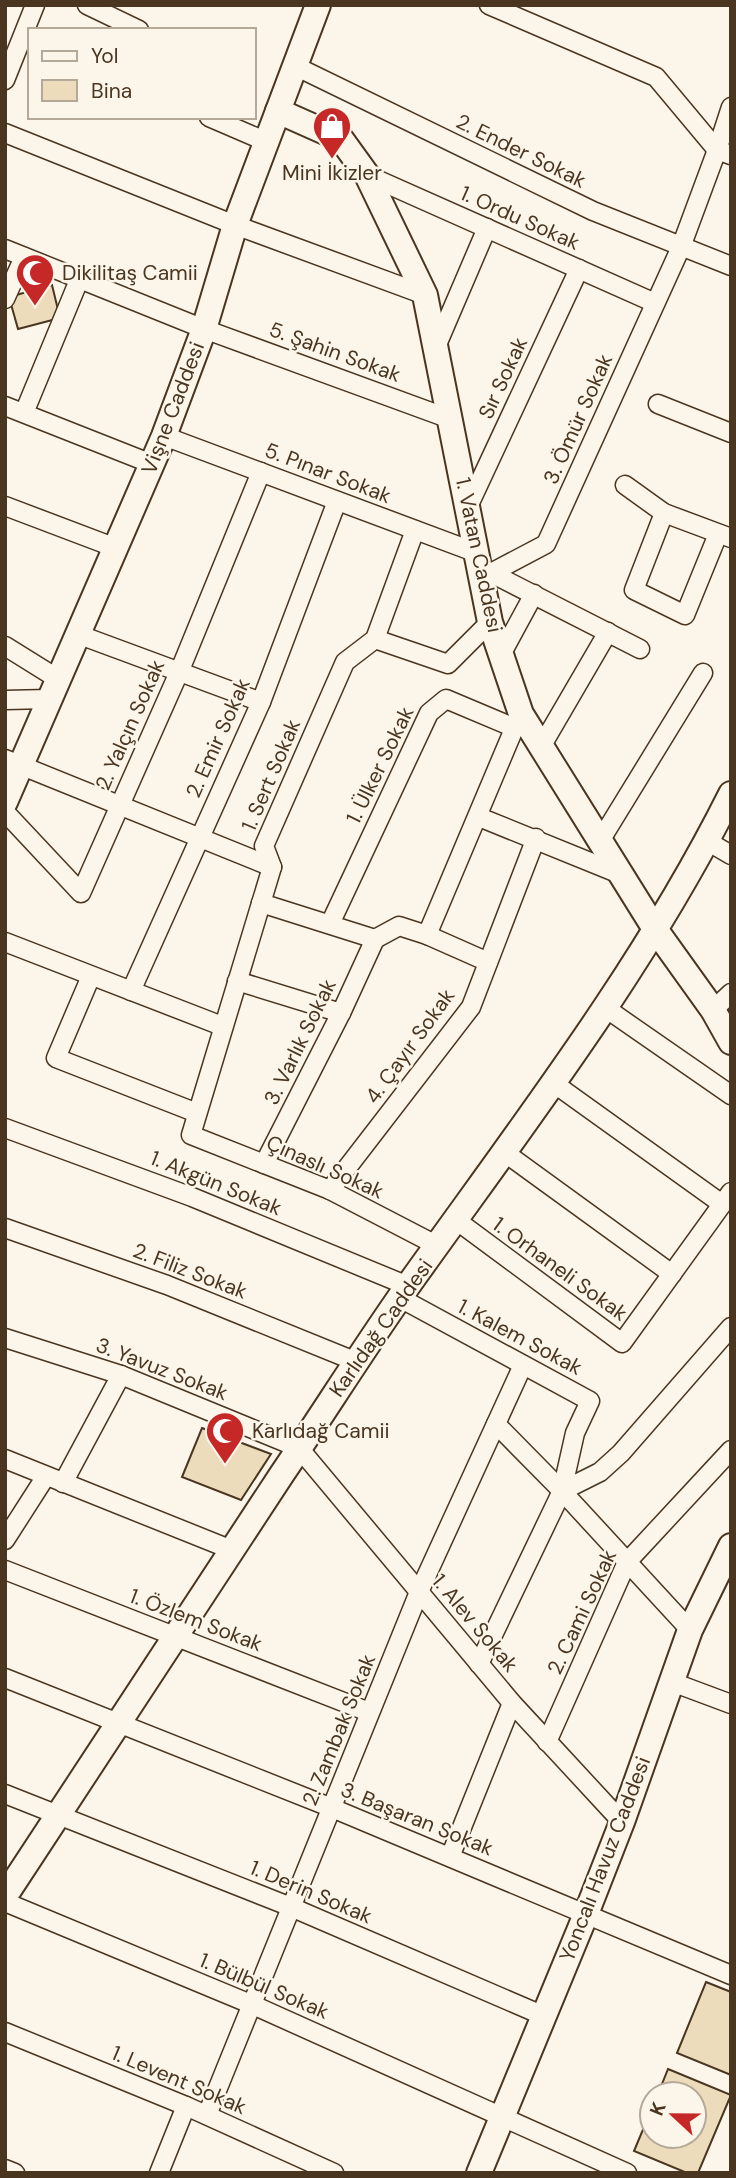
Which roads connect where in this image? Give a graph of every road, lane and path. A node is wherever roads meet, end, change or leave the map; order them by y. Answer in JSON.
{"nodes":[{"id":1,"x":35,"y":5,"type":"edge"},
{"id":2,"x":88,"y":5,"type":"edge"},
{"id":3,"x":318,"y":5,"type":"edge"},
{"id":4,"x":489,"y":5,"type":"edge"},
{"id":5,"x":29,"y":28,"type":"edge"},
{"id":6,"x":135,"y":28,"type":"edge"},
{"id":7,"x":25,"y":43,"type":"edge"},
{"id":8,"x":295,"y":66,"type":"junction"},
{"id":9,"x":5,"y":80,"type":"edge"},
{"id":10,"x":731,"y":107,"type":"edge"},
{"id":11,"x":278,"y":111,"type":"junction"},
{"id":12,"x":214,"y":119,"type":"edge"},
{"id":13,"x":5,"y":133,"type":"edge"},
{"id":14,"x":267,"y":142,"type":"junction"},
{"id":15,"x":724,"y":152,"type":"edge"},
{"id":16,"x":367,"y":175,"type":"junction"},
{"id":17,"x":235,"y":225,"type":"junction"},
{"id":18,"x":487,"y":228,"type":"junction"},
{"id":19,"x":681,"y":247,"type":"junction"},
{"id":20,"x":5,"y":249,"type":"edge"},
{"id":21,"x":24,"y":257,"type":"junction"},
{"id":22,"x":731,"y":266,"type":"edge"},
{"id":23,"x":579,"y":270,"type":"junction"},
{"id":24,"x":79,"y":279,"type":"junction"},
{"id":25,"x":425,"y":295,"type":"junction"},
{"id":26,"x":5,"y":299,"type":"edge"},
{"id":27,"x":654,"y":303,"type":"junction"},
{"id":28,"x":204,"y":329,"type":"junction"},
{"id":29,"x":436,"y":346,"type":"junction"},
{"id":30,"x":658,"y":404,"type":"dead end"},
{"id":31,"x":5,"y":405,"type":"edge"},
{"id":32,"x":24,"y":413,"type":"junction"},
{"id":33,"x":450,"y":419,"type":"junction"},
{"id":34,"x":731,"y":433,"type":"edge"},
{"id":35,"x":163,"y":436,"type":"junction"},
{"id":36,"x":152,"y":464,"type":"junction"},
{"id":37,"x":261,"y":472,"type":"junction"},
{"id":38,"x":625,"y":485,"type":"dead end"},
{"id":39,"x":337,"y":501,"type":"junction"},
{"id":40,"x":5,"y":506,"type":"edge"},
{"id":41,"x":468,"y":506,"type":"junction"},
{"id":42,"x":664,"y":513,"type":"junction"},
{"id":43,"x":415,"y":530,"type":"junction"},
{"id":44,"x":725,"y":536,"type":"edge"},
{"id":45,"x":116,"y":548,"type":"junction"},
{"id":46,"x":483,"y":567,"type":"junction"},
{"id":47,"x":534,"y":594,"type":"junction"},
{"id":48,"x":490,"y":622,"type":"junction"},
{"id":49,"x":608,"y":632,"type":"junction"},
{"id":50,"x":77,"y":634,"type":"junction"},
{"id":51,"x":375,"y":639,"type":"junction"},
{"id":52,"x":5,"y":646,"type":"edge"},
{"id":53,"x":640,"y":649,"type":"dead end"},
{"id":54,"x":502,"y":653,"type":"junction"},
{"id":55,"x":180,"y":670,"type":"junction"},
{"id":56,"x":703,"y":673,"type":"dead end"},
{"id":57,"x":54,"y":689,"type":"junction"},
{"id":58,"x":5,"y":700,"type":"edge"},
{"id":59,"x":261,"y":702,"type":"junction"},
{"id":60,"x":518,"y":721,"type":"junction"},
{"id":61,"x":541,"y":747,"type":"junction"},
{"id":62,"x":13,"y":761,"type":"edge"},
{"id":63,"x":731,"y":794,"type":"edge"},
{"id":64,"x":5,"y":802,"type":"edge"},
{"id":65,"x":121,"y":805,"type":"junction"},
{"id":66,"x":5,"y":812,"type":"edge"},
{"id":67,"x":479,"y":817,"type":"junction"},
{"id":68,"x":536,"y":838,"type":"junction"},
{"id":69,"x":198,"y":839,"type":"junction"},
{"id":70,"x":600,"y":841,"type":"junction"},
{"id":71,"x":707,"y":841,"type":"junction"},
{"id":72,"x":731,"y":855,"type":"edge"},
{"id":73,"x":272,"y":867,"type":"junction"},
{"id":74,"x":622,"y":875,"type":"junction"},
{"id":75,"x":261,"y":903,"type":"junction"},
{"id":76,"x":330,"y":924,"type":"junction"},
{"id":77,"x":655,"y":929,"type":"junction"},
{"id":78,"x":427,"y":935,"type":"junction"},
{"id":79,"x":375,"y":939,"type":"junction"},
{"id":80,"x":5,"y":942,"type":"edge"},
{"id":81,"x":488,"y":962,"type":"junction"},
{"id":82,"x":92,"y":976,"type":"junction"},
{"id":83,"x":237,"y":981,"type":"junction"},
{"id":84,"x":131,"y":991,"type":"junction"},
{"id":85,"x":722,"y":1002,"type":"edge"},
{"id":86,"x":604,"y":1007,"type":"junction"},
{"id":87,"x":341,"y":1013,"type":"junction"},
{"id":88,"x":222,"y":1026,"type":"junction"},
{"id":89,"x":731,"y":1042,"type":"edge"},
{"id":90,"x":552,"y":1082,"type":"junction"},
{"id":91,"x":731,"y":1095,"type":"edge"},
{"id":92,"x":197,"y":1113,"type":"junction"},
{"id":93,"x":5,"y":1128,"type":"edge"},
{"id":94,"x":191,"y":1135,"type":"joint"},
{"id":95,"x":504,"y":1152,"type":"junction"},
{"id":96,"x":264,"y":1164,"type":"junction"},
{"id":97,"x":330,"y":1190,"type":"junction"},
{"id":98,"x":727,"y":1198,"type":"edge"},
{"id":99,"x":456,"y":1220,"type":"junction"},
{"id":100,"x":5,"y":1228,"type":"edge"},
{"id":101,"x":438,"y":1246,"type":"junction"},
{"id":102,"x":672,"y":1274,"type":"junction"},
{"id":103,"x":404,"y":1292,"type":"junction"},
{"id":104,"x":731,"y":1327,"type":"edge"},
{"id":105,"x":5,"y":1338,"type":"edge"},
{"id":106,"x":357,"y":1362,"type":"junction"},
{"id":107,"x":523,"y":1365,"type":"junction"},
{"id":108,"x":121,"y":1375,"type":"junction"},
{"id":109,"x":496,"y":1424,"type":"junction"},
{"id":110,"x":299,"y":1448,"type":"junction"},
{"id":111,"x":731,"y":1450,"type":"edge"},
{"id":112,"x":5,"y":1459,"type":"edge"},
{"id":113,"x":46,"y":1476,"type":"junction"},
{"id":114,"x":63,"y":1483,"type":"junction"},
{"id":115,"x":562,"y":1491,"type":"junction"},
{"id":116,"x":5,"y":1540,"type":"edge"},
{"id":117,"x":731,"y":1546,"type":"edge"},
{"id":118,"x":232,"y":1550,"type":"junction"},
{"id":119,"x":627,"y":1562,"type":"junction"},
{"id":120,"x":5,"y":1570,"type":"edge"},
{"id":121,"x":419,"y":1592,"type":"junction"},
{"id":122,"x":690,"y":1630,"type":"junction"},
{"id":123,"x":175,"y":1636,"type":"junction"},
{"id":124,"x":479,"y":1664,"type":"junction"},
{"id":125,"x":5,"y":1678,"type":"edge"},
{"id":126,"x":672,"y":1682,"type":"junction"},
{"id":127,"x":512,"y":1703,"type":"junction"},
{"id":128,"x":731,"y":1704,"type":"edge"},
{"id":129,"x":369,"y":1712,"type":"junction"},
{"id":130,"x":117,"y":1722,"type":"junction"},
{"id":131,"x":547,"y":1742,"type":"junction"},
{"id":132,"x":5,"y":1794,"type":"edge"},
{"id":133,"x":332,"y":1808,"type":"junction"},
{"id":134,"x":58,"y":1814,"type":"junction"},
{"id":135,"x":622,"y":1822,"type":"junction"},
{"id":136,"x":450,"y":1857,"type":"junction"},
{"id":137,"x":5,"y":1896,"type":"edge"},
{"id":138,"x":5,"y":1902,"type":"edge"},
{"id":139,"x":291,"y":1907,"type":"junction"},
{"id":140,"x":586,"y":1914,"type":"junction"},
{"id":141,"x":731,"y":1975,"type":"edge"},
{"id":142,"x":253,"y":2005,"type":"junction"},
{"id":143,"x":544,"y":2016,"type":"junction"},
{"id":144,"x":5,"y":2032,"type":"edge"},
{"id":145,"x":186,"y":2106,"type":"junction"},
{"id":146,"x":207,"y":2115,"type":"junction"},
{"id":147,"x":502,"y":2116,"type":"junction"},
{"id":148,"x":5,"y":2169,"type":"edge"},
{"id":149,"x":15,"y":2173,"type":"edge"},
{"id":150,"x":159,"y":2173,"type":"edge"},
{"id":151,"x":334,"y":2173,"type":"edge"},
{"id":152,"x":479,"y":2173,"type":"edge"},
{"id":153,"x":627,"y":2173,"type":"edge"}],
"edges":[{"from":1,"to":5,"type":"street"},
{"from":2,"to":6,"type":"street"},
{"from":3,"to":8,"type":"main road","name":"Vişne Caddesi"},
{"from":4,"to":15,"type":"street"},
{"from":7,"to":9,"type":"street"},
{"from":8,"to":11,"type":"main road","name":"Vişne Caddesi"},
{"from":8,"to":19,"type":"street","name":"2. Ender Sokak"},
{"from":10,"to":15,"type":"street","name":"3. Ömür Sokak"},
{"from":11,"to":14,"type":"main road","name":"Vişne Caddesi"},
{"from":11,"to":16,"type":"main road","name":"1. Vatan Caddesi"},
{"from":12,"to":14,"type":"street"},
{"from":13,"to":17,"type":"street"},
{"from":14,"to":17,"type":"main road","name":"Vişne Caddesi"},
{"from":15,"to":19,"type":"street","name":"3. Ömür Sokak"},
{"from":16,"to":18,"type":"street","name":"1. Ordu Sokak"},
{"from":16,"to":25,"type":"main road","name":"1. Vatan Caddesi"},
{"from":17,"to":25,"type":"street"},
{"from":17,"to":28,"type":"main road","name":"Vişne Caddesi"},
{"from":18,"to":23,"type":"street","name":"1. Ordu Sokak"},
{"from":18,"to":29,"type":"street"},
{"from":19,"to":22,"type":"street","name":"2. Ender Sokak"},
{"from":19,"to":27,"type":"street","name":"3. Ömür Sokak"},
{"from":20,"to":21,"type":"street","name":"5. Şahin Sokak"},
{"from":21,"to":24,"type":"street","name":"5. Şahin Sokak"},
{"from":21,"to":26,"type":"street"},
{"from":23,"to":27,"type":"street","name":"1. Ordu Sokak"},
{"from":23,"to":41,"type":"street","name":"Sır Sokak"},
{"from":24,"to":28,"type":"street","name":"5. Şahin Sokak"},
{"from":24,"to":32,"type":"street"},
{"from":25,"to":29,"type":"main road","name":"1. Vatan Caddesi"},
{"from":27,"to":46,"type":"street","name":"3. Ömür Sokak"},
{"from":28,"to":33,"type":"street","name":"5. Şahin Sokak"},
{"from":28,"to":35,"type":"main road","name":"Vişne Caddesi"},
{"from":29,"to":33,"type":"main road","name":"1. Vatan Caddesi"},
{"from":30,"to":34,"type":"street"},
{"from":31,"to":32,"type":"street"},
{"from":32,"to":36,"type":"street"},
{"from":33,"to":41,"type":"main road","name":"1. Vatan Caddesi"},
{"from":35,"to":36,"type":"main road","name":"Vişne Caddesi"},
{"from":35,"to":37,"type":"street","name":"5. Pınar Sokak"},
{"from":36,"to":45,"type":"main road","name":"Vişne Caddesi"},
{"from":37,"to":39,"type":"street","name":"5. Pınar Sokak"},
{"from":37,"to":55,"type":"street","name":"2. Yalçın Sokak"},
{"from":38,"to":42,"type":"street"},
{"from":39,"to":43,"type":"street","name":"5. Pınar Sokak"},
{"from":39,"to":59,"type":"street","name":"2. Emir Sokak"},
{"from":40,"to":45,"type":"street"},
{"from":41,"to":46,"type":"main road","name":"1. Vatan Caddesi"},
{"from":42,"to":44,"type":"street"},
{"from":42,"to":44,"type":"street"},
{"from":43,"to":46,"type":"street","name":"5. Pınar Sokak"},
{"from":43,"to":51,"type":"street"},
{"from":45,"to":50,"type":"main road","name":"Vişne Caddesi"},
{"from":46,"to":47,"type":"street","name":"5. Pınar Sokak"},
{"from":46,"to":48,"type":"main road","name":"1. Vatan Caddesi"},
{"from":47,"to":49,"type":"street","name":"5. Pınar Sokak"},
{"from":47,"to":54,"type":"street"},
{"from":48,"to":51,"type":"street"},
{"from":48,"to":54,"type":"main road","name":"1. Vatan Caddesi"},
{"from":49,"to":53,"type":"street","name":"5. Pınar Sokak"},
{"from":49,"to":61,"type":"street"},
{"from":50,"to":55,"type":"street"},
{"from":50,"to":57,"type":"main road","name":"Vişne Caddesi"},
{"from":51,"to":73,"type":"street","name":"1. Sert Sokak"},
{"from":52,"to":57,"type":"street"},
{"from":54,"to":60,"type":"main road","name":"1. Vatan Caddesi"},
{"from":55,"to":59,"type":"street"},
{"from":55,"to":65,"type":"street","name":"2. Yalçın Sokak"},
{"from":56,"to":70,"type":"street"},
{"from":57,"to":58,"type":"street"},
{"from":57,"to":62,"type":"main road","name":"Vişne Caddesi"},
{"from":59,"to":69,"type":"street","name":"2. Emir Sokak"},
{"from":60,"to":61,"type":"main road","name":"1. Vatan Caddesi"},
{"from":60,"to":67,"type":"street"},
{"from":60,"to":76,"type":"street","name":"1. Ülker Sokak"},
{"from":61,"to":70,"type":"main road","name":"1. Vatan Caddesi"},
{"from":62,"to":64,"type":"main road","name":"Vişne Caddesi"},
{"from":62,"to":65,"type":"street"},
{"from":63,"to":71,"type":"main road","name":"Karlıdağ Caddesi"},
{"from":65,"to":66,"type":"street","name":"2. Yalçın Sokak"},
{"from":65,"to":69,"type":"street"},
{"from":67,"to":68,"type":"street"},
{"from":67,"to":78,"type":"street"},
{"from":68,"to":74,"type":"street"},
{"from":68,"to":81,"type":"street","name":"4. Çayır Sokak"},
{"from":69,"to":73,"type":"street"},
{"from":69,"to":84,"type":"street","name":"2. Emir Sokak"},
{"from":70,"to":74,"type":"main road","name":"1. Vatan Caddesi"},
{"from":71,"to":72,"type":"street"},
{"from":71,"to":77,"type":"main road","name":"Karlıdağ Caddesi"},
{"from":73,"to":75,"type":"street","name":"1. Sert Sokak"},
{"from":74,"to":77,"type":"main road","name":"1. Vatan Caddesi"},
{"from":75,"to":76,"type":"street"},
{"from":75,"to":83,"type":"street","name":"1. Sert Sokak"},
{"from":76,"to":79,"type":"street"},
{"from":77,"to":85,"type":"main road","name":"1. Vatan Caddesi"},
{"from":77,"to":86,"type":"main road","name":"Karlıdağ Caddesi"},
{"from":78,"to":79,"type":"street"},
{"from":78,"to":81,"type":"street"},
{"from":79,"to":87,"type":"street","name":"3. Varlık Sokak"},
{"from":80,"to":82,"type":"street"},
{"from":81,"to":97,"type":"street","name":"4. Çayır Sokak"},
{"from":82,"to":84,"type":"street"},
{"from":82,"to":92,"type":"street"},
{"from":83,"to":87,"type":"street"},
{"from":83,"to":88,"type":"street","name":"1. Sert Sokak"},
{"from":84,"to":88,"type":"street"},
{"from":85,"to":89,"type":"main road","name":"1. Vatan Caddesi"},
{"from":86,"to":90,"type":"main road","name":"Karlıdağ Caddesi"},
{"from":86,"to":91,"type":"street"},
{"from":87,"to":96,"type":"street","name":"3. Varlık Sokak"},
{"from":88,"to":92,"type":"street","name":"1. Sert Sokak"},
{"from":90,"to":95,"type":"main road","name":"Karlıdağ Caddesi"},
{"from":90,"to":98,"type":"street"},
{"from":92,"to":94,"type":"street","name":"1. Sert Sokak"},
{"from":93,"to":103,"type":"street","name":"1. Akgün Sokak"},
{"from":94,"to":96,"type":"street","name":"Çınaslı Sokak"},
{"from":95,"to":99,"type":"main road","name":"Karlıdağ Caddesi"},
{"from":95,"to":102,"type":"street"},
{"from":96,"to":97,"type":"street","name":"Çınaslı Sokak"},
{"from":97,"to":101,"type":"street","name":"Çınaslı Sokak"},
{"from":98,"to":102,"type":"street","name":"1. Orhaneli Sokak"},
{"from":99,"to":101,"type":"main road","name":"Karlıdağ Caddesi"},
{"from":99,"to":102,"type":"street","name":"1. Orhaneli Sokak"},
{"from":100,"to":106,"type":"street","name":"2. Filiz Sokak"},
{"from":101,"to":103,"type":"main road","name":"Karlıdağ Caddesi"},
{"from":103,"to":106,"type":"main road","name":"Karlıdağ Caddesi"},
{"from":103,"to":107,"type":"street","name":"1. Kalem Sokak"},
{"from":104,"to":115,"type":"street"},
{"from":105,"to":108,"type":"street","name":"3. Yavuz Sokak"},
{"from":106,"to":110,"type":"main road","name":"Karlıdağ Caddesi"},
{"from":107,"to":109,"type":"street","name":"2. Zambak Sokak"},
{"from":107,"to":115,"type":"street","name":"1. Kalem Sokak"},
{"from":108,"to":110,"type":"street","name":"3. Yavuz Sokak"},
{"from":108,"to":114,"type":"street"},
{"from":109,"to":115,"type":"street"},
{"from":109,"to":121,"type":"street","name":"2. Zambak Sokak"},
{"from":110,"to":118,"type":"main road","name":"Karlıdağ Caddesi"},
{"from":110,"to":121,"type":"street","name":"1. Alev Sokak"},
{"from":111,"to":119,"type":"street","name":"2. Cami Sokak"},
{"from":112,"to":113,"type":"street"},
{"from":113,"to":114,"type":"street"},
{"from":113,"to":116,"type":"street"},
{"from":114,"to":118,"type":"street"},
{"from":115,"to":119,"type":"street"},
{"from":115,"to":124,"type":"street"},
{"from":117,"to":122,"type":"main road","name":"Yoncalı Havuz Caddesi"},
{"from":118,"to":123,"type":"main road","name":"Karlıdağ Caddesi"},
{"from":119,"to":122,"type":"street"},
{"from":119,"to":131,"type":"street","name":"2. Cami Sokak"},
{"from":120,"to":123,"type":"street","name":"1. Özlem Sokak"},
{"from":121,"to":124,"type":"street","name":"1. Alev Sokak"},
{"from":121,"to":129,"type":"street","name":"2. Zambak Sokak"},
{"from":122,"to":126,"type":"main road","name":"Yoncalı Havuz Caddesi"},
{"from":123,"to":129,"type":"street","name":"1. Özlem Sokak"},
{"from":123,"to":130,"type":"main road","name":"Karlıdağ Caddesi"},
{"from":124,"to":127,"type":"street","name":"1. Alev Sokak"},
{"from":125,"to":130,"type":"street","name":"3. Başaran Sokak"},
{"from":126,"to":128,"type":"street"},
{"from":126,"to":135,"type":"main road","name":"Yoncalı Havuz Caddesi"},
{"from":127,"to":131,"type":"street","name":"1. Alev Sokak"},
{"from":127,"to":136,"type":"street"},
{"from":129,"to":133,"type":"street","name":"2. Zambak Sokak"},
{"from":130,"to":133,"type":"street","name":"3. Başaran Sokak"},
{"from":130,"to":134,"type":"main road","name":"Karlıdağ Caddesi"},
{"from":131,"to":135,"type":"street","name":"1. Alev Sokak"},
{"from":132,"to":134,"type":"street","name":"1. Derin Sokak"},
{"from":133,"to":136,"type":"street","name":"3. Başaran Sokak"},
{"from":133,"to":139,"type":"street","name":"2. Zambak Sokak"},
{"from":134,"to":137,"type":"main road","name":"Karlıdağ Caddesi"},
{"from":134,"to":139,"type":"street","name":"1. Derin Sokak"},
{"from":135,"to":140,"type":"main road","name":"Yoncalı Havuz Caddesi"},
{"from":136,"to":140,"type":"street","name":"3. Başaran Sokak"},
{"from":138,"to":142,"type":"street","name":"1. Bülbül Sokak"},
{"from":139,"to":142,"type":"street","name":"2. Zambak Sokak"},
{"from":139,"to":143,"type":"street","name":"1. Derin Sokak"},
{"from":140,"to":141,"type":"street","name":"3. Başaran Sokak"},
{"from":140,"to":143,"type":"main road","name":"Yoncalı Havuz Caddesi"},
{"from":142,"to":146,"type":"street","name":"2. Zambak Sokak"},
{"from":142,"to":147,"type":"street","name":"1. Bülbül Sokak"},
{"from":143,"to":147,"type":"main road","name":"Yoncalı Havuz Caddesi"},
{"from":144,"to":145,"type":"street","name":"1. Levent Sokak"},
{"from":145,"to":146,"type":"street","name":"1. Levent Sokak"},
{"from":145,"to":150,"type":"street"},
{"from":146,"to":151,"type":"street","name":"1. Levent Sokak"},
{"from":147,"to":152,"type":"main road","name":"Yoncalı Havuz Caddesi"},
{"from":147,"to":153,"type":"street","name":"1. Bülbül Sokak"},
{"from":148,"to":149,"type":"street"}]}
